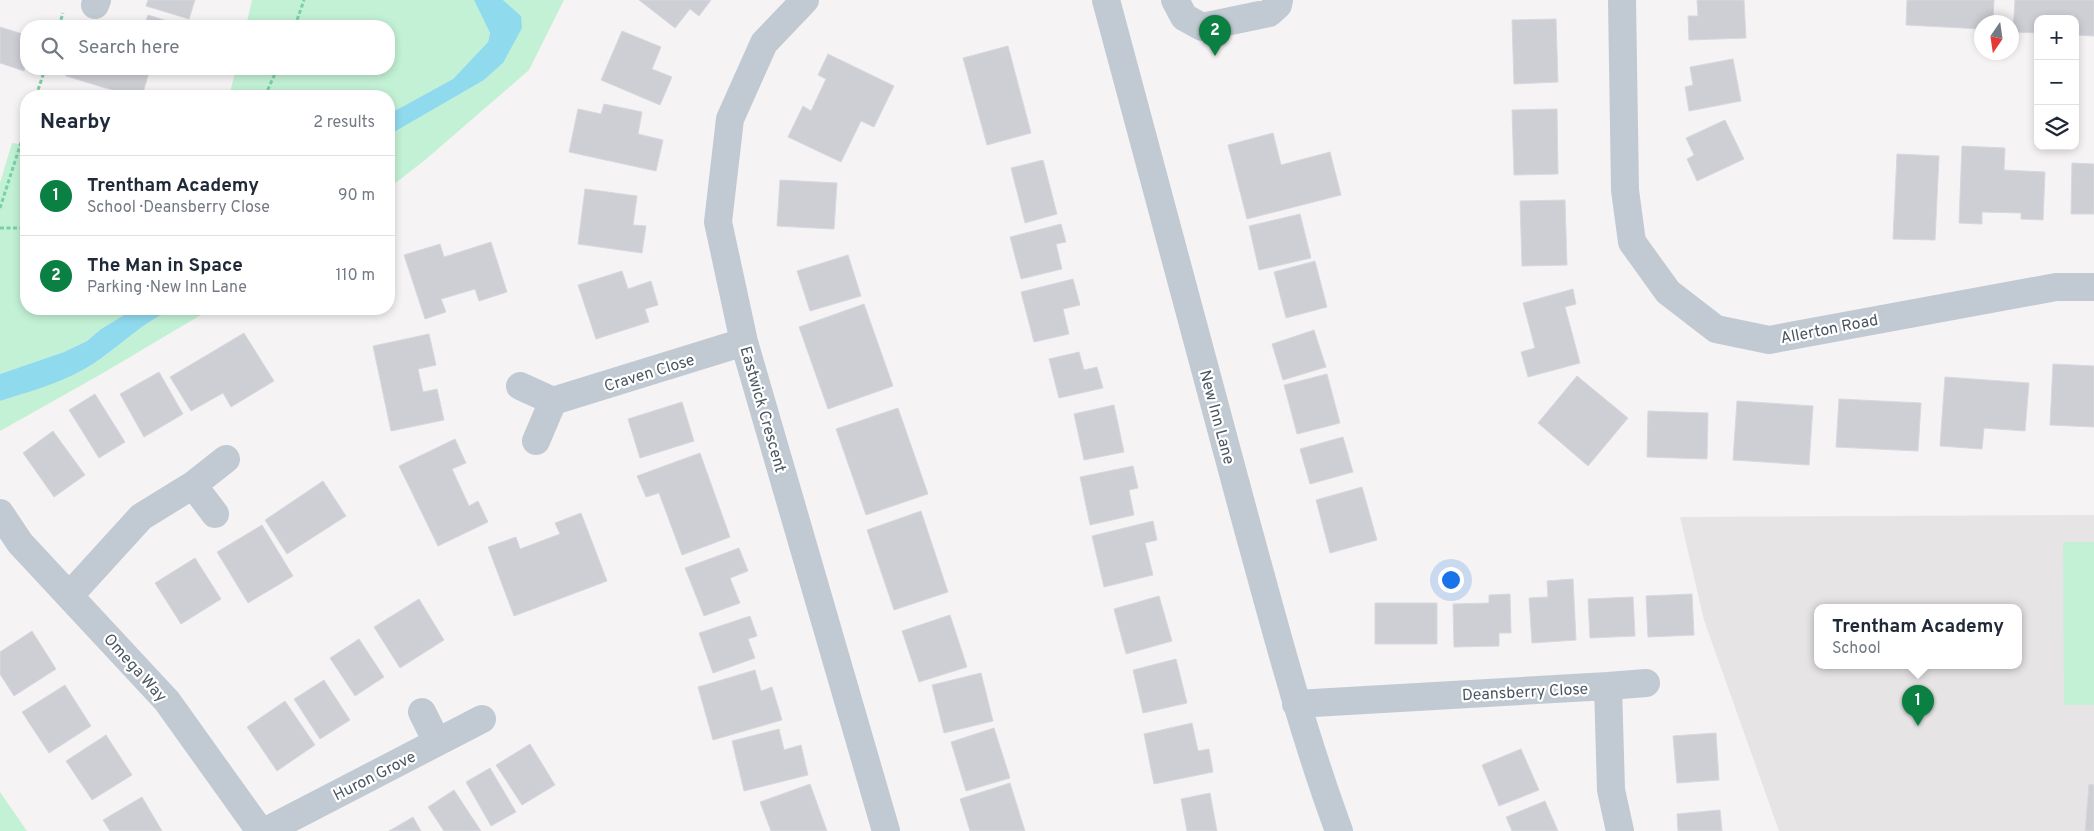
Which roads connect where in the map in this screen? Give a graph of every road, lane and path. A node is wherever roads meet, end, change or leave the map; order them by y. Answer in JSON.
{"nodes":[{"id":1,"x":304,"y":0,"type":"edge"},
{"id":2,"x":805,"y":0,"type":"edge"},
{"id":3,"x":1106,"y":0,"type":"edge"},
{"id":4,"x":1174,"y":0,"type":"edge"},
{"id":5,"x":1279,"y":0,"type":"edge"},
{"id":6,"x":1622,"y":0,"type":"edge"},
{"id":7,"x":297,"y":20,"type":"edge"},
{"id":8,"x":43,"y":75,"type":"edge"},
{"id":9,"x":274,"y":75,"type":"edge"},
{"id":10,"x":38,"y":90,"type":"edge"},
{"id":11,"x":268,"y":90,"type":"edge"},
{"id":12,"x":20,"y":146,"type":"edge"},
{"id":13,"x":0,"y":208,"type":"edge"},
{"id":14,"x":0,"y":228,"type":"edge"},
{"id":15,"x":20,"y":228,"type":"edge"},
{"id":16,"x":2094,"y":287,"type":"edge"},
{"id":17,"x":744,"y":342,"type":"junction"},
{"id":18,"x":520,"y":386,"type":"dead end"},
{"id":19,"x":553,"y":402,"type":"junction"},
{"id":20,"x":536,"y":441,"type":"dead end"},
{"id":21,"x":226,"y":459,"type":"dead end"},
{"id":22,"x":193,"y":485,"type":"junction"},
{"id":23,"x":0,"y":513,"type":"edge"},
{"id":24,"x":215,"y":514,"type":"dead end"},
{"id":25,"x":70,"y":595,"type":"junction"},
{"id":26,"x":1646,"y":682,"type":"dead end"},
{"id":27,"x":1608,"y":686,"type":"junction"},
{"id":28,"x":1296,"y":704,"type":"junction"},
{"id":29,"x":422,"y":712,"type":"dead end"},
{"id":30,"x":482,"y":719,"type":"dead end"},
{"id":31,"x":438,"y":742,"type":"junction"},
{"id":32,"x":260,"y":831,"type":"edge"},
{"id":33,"x":266,"y":831,"type":"edge"},
{"id":34,"x":886,"y":831,"type":"edge"},
{"id":35,"x":1339,"y":831,"type":"edge"},
{"id":36,"x":1620,"y":831,"type":"edge"}],
"edges":[{"from":1,"to":7,"type":"path"},
{"from":2,"to":17,"type":"street","name":"Eastwick Crescent"},
{"from":3,"to":28,"type":"street","name":"New Inn Lane"},
{"from":4,"to":5,"type":"street"},
{"from":6,"to":16,"type":"street","name":"Allerton Road"},
{"from":8,"to":10,"type":"path"},
{"from":9,"to":11,"type":"path"},
{"from":12,"to":13,"type":"path"},
{"from":14,"to":15,"type":"path"},
{"from":17,"to":19,"type":"street","name":"Craven Close"},
{"from":17,"to":34,"type":"street","name":"Eastwick Crescent"},
{"from":18,"to":19,"type":"street"},
{"from":19,"to":20,"type":"street"},
{"from":21,"to":22,"type":"street"},
{"from":22,"to":24,"type":"street"},
{"from":22,"to":25,"type":"street"},
{"from":23,"to":25,"type":"street","name":"Omega Way"},
{"from":25,"to":32,"type":"street","name":"Omega Way"},
{"from":26,"to":27,"type":"street"},
{"from":27,"to":28,"type":"street","name":"Deansberry Close"},
{"from":27,"to":36,"type":"street","name":"Deansberry Close"},
{"from":28,"to":35,"type":"street","name":"New Inn Lane"},
{"from":29,"to":31,"type":"street"},
{"from":30,"to":31,"type":"street","name":"Huron Grove"},
{"from":31,"to":33,"type":"street","name":"Huron Grove"}]}
